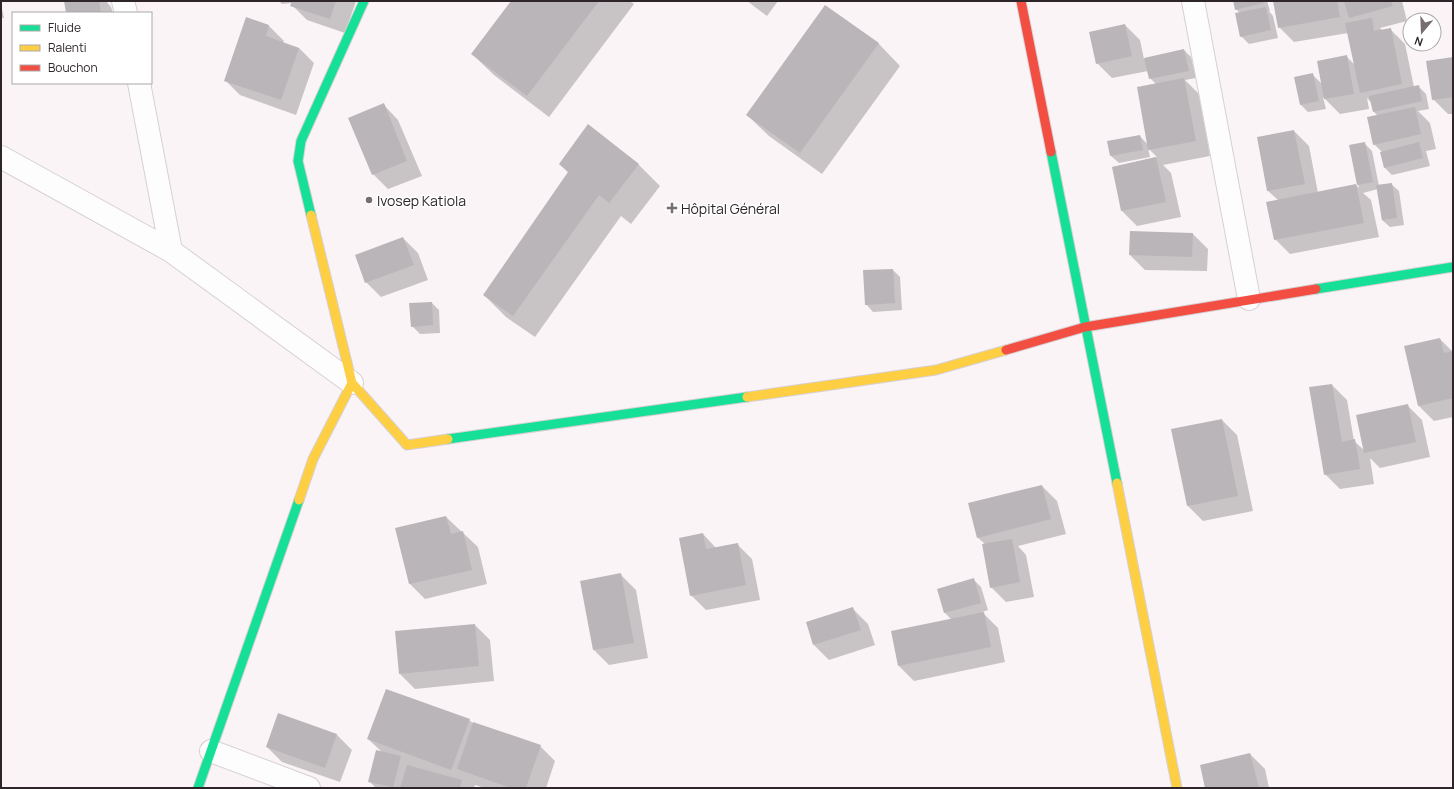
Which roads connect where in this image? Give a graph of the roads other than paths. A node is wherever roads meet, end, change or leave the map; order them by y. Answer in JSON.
{"nodes":[{"id":1,"x":123,"y":1,"type":"edge"},
{"id":2,"x":364,"y":1,"type":"edge"},
{"id":3,"x":1021,"y":1,"type":"edge"},
{"id":4,"x":1193,"y":1,"type":"edge"},
{"id":5,"x":126,"y":12,"type":"edge"},
{"id":6,"x":139,"y":84,"type":"edge"},
{"id":7,"x":1,"y":157,"type":"edge"},
{"id":8,"x":171,"y":251,"type":"junction"},
{"id":9,"x":1453,"y":267,"type":"edge"},
{"id":10,"x":1249,"y":299,"type":"junction"},
{"id":11,"x":1085,"y":327,"type":"junction"},
{"id":12,"x":352,"y":383,"type":"junction"},
{"id":13,"x":211,"y":751,"type":"junction"},
{"id":14,"x":198,"y":788,"type":"edge"},
{"id":15,"x":309,"y":788,"type":"edge"},
{"id":16,"x":1177,"y":788,"type":"edge"}],
"edges":[{"from":1,"to":5,"type":"street"},
{"from":2,"to":12,"type":"street"},
{"from":3,"to":11,"type":"street"},
{"from":4,"to":10,"type":"street"},
{"from":6,"to":8,"type":"street"},
{"from":7,"to":8,"type":"street"},
{"from":8,"to":12,"type":"street"},
{"from":9,"to":10,"type":"street"},
{"from":10,"to":11,"type":"street"},
{"from":11,"to":12,"type":"street"},
{"from":11,"to":16,"type":"street"},
{"from":12,"to":13,"type":"street"},
{"from":13,"to":14,"type":"street"},
{"from":13,"to":15,"type":"street"}]}
